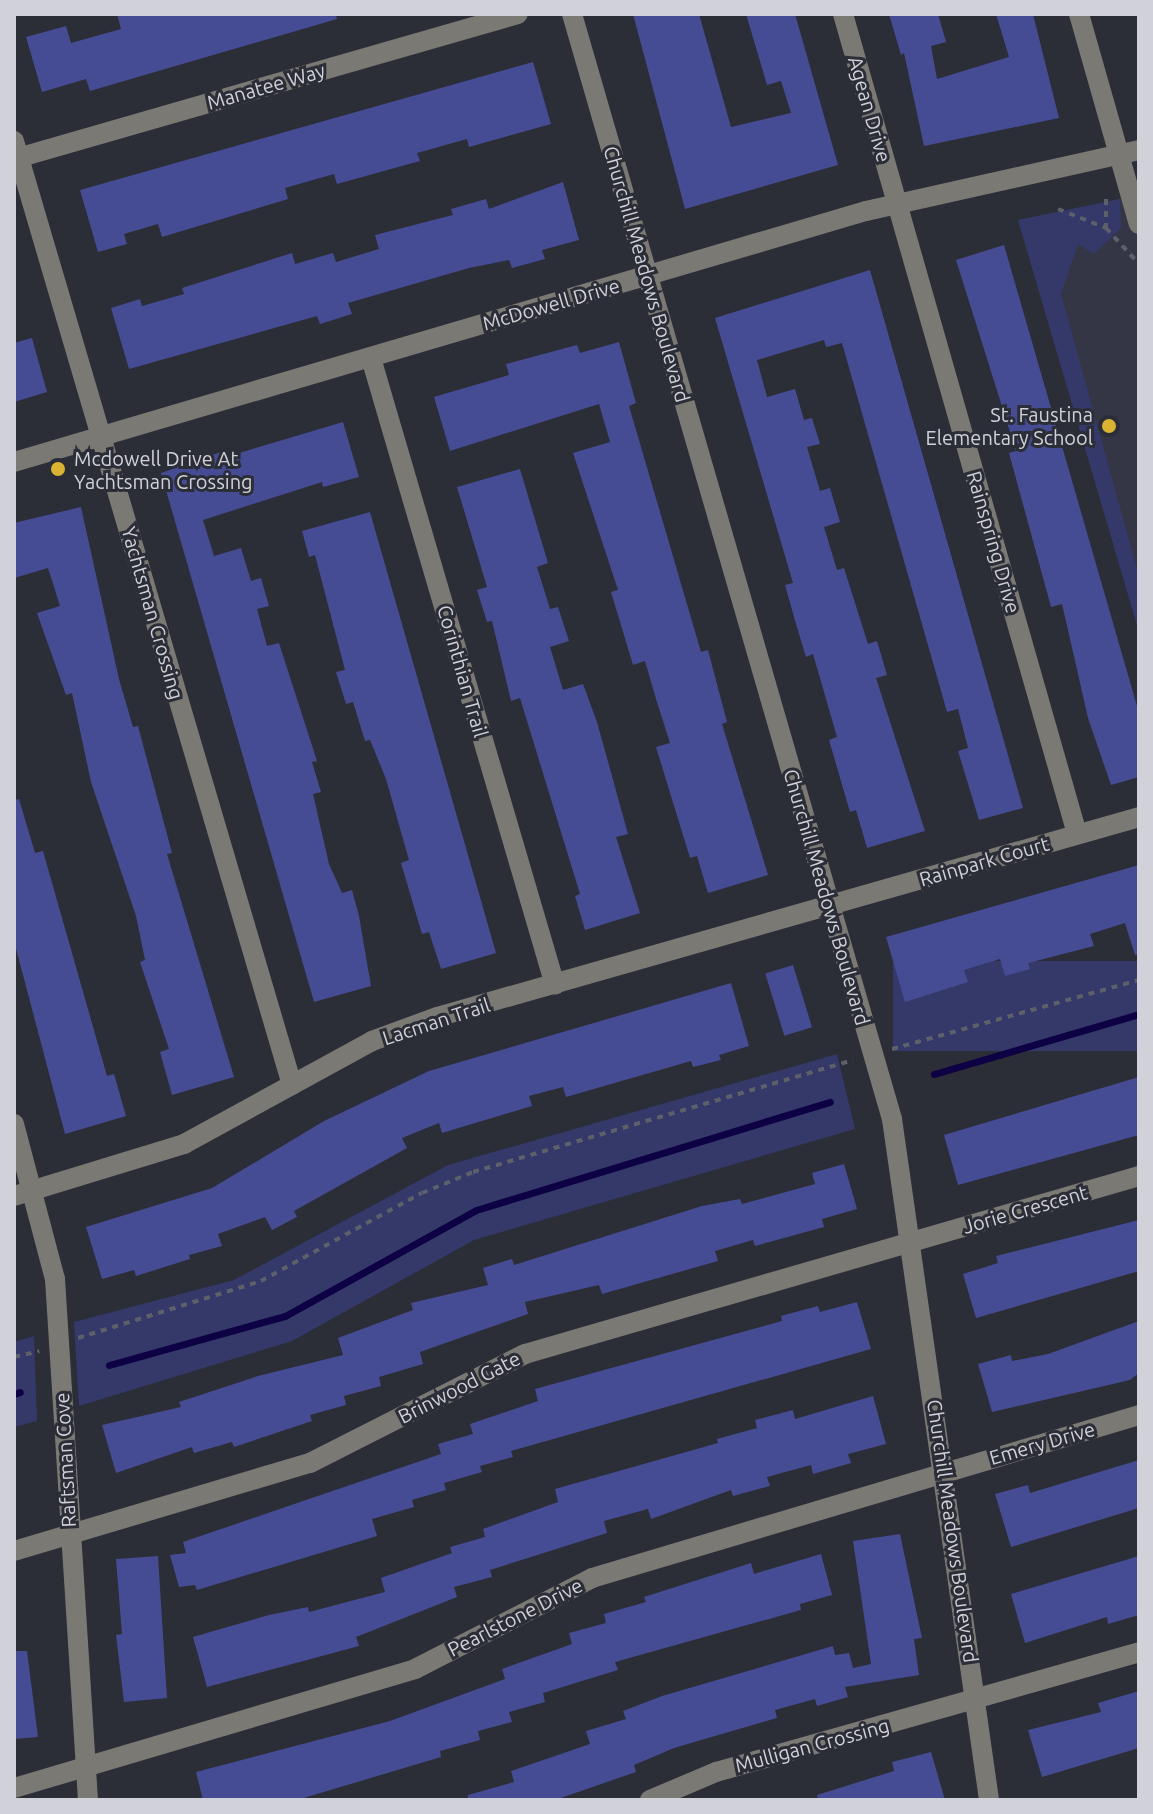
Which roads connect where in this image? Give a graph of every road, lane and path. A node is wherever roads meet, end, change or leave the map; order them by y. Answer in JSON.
{"nodes":[{"id":1,"x":518,"y":14,"type":"edge"},
{"id":2,"x":572,"y":14,"type":"edge"},
{"id":3,"x":843,"y":14,"type":"edge"},
{"id":4,"x":1079,"y":14,"type":"edge"},
{"id":5,"x":16,"y":152,"type":"edge"},
{"id":6,"x":1130,"y":152,"type":"edge"},
{"id":7,"x":1106,"y":199,"type":"dead end"},
{"id":8,"x":898,"y":204,"type":"junction"},
{"id":9,"x":1058,"y":209,"type":"dead end"},
{"id":10,"x":1139,"y":224,"type":"edge"},
{"id":11,"x":1106,"y":228,"type":"junction"},
{"id":12,"x":1139,"y":264,"type":"edge"},
{"id":13,"x":648,"y":276,"type":"junction"},
{"id":14,"x":371,"y":358,"type":"junction"},
{"id":15,"x":101,"y":437,"type":"junction"},
{"id":16,"x":14,"y":462,"type":"edge"},
{"id":17,"x":1139,"y":817,"type":"edge"},
{"id":18,"x":1077,"y":834,"type":"junction"},
{"id":19,"x":830,"y":905,"type":"junction"},
{"id":20,"x":1139,"y":980,"type":"edge"},
{"id":21,"x":555,"y":985,"type":"junction"},
{"id":22,"x":889,"y":1050,"type":"dead end"},
{"id":23,"x":858,"y":1059,"type":"dead end"},
{"id":24,"x":292,"y":1085,"type":"junction"},
{"id":25,"x":14,"y":1124,"type":"edge"},
{"id":26,"x":1139,"y":1176,"type":"edge"},
{"id":27,"x":24,"y":1193,"type":"edge"},
{"id":28,"x":911,"y":1241,"type":"junction"},
{"id":29,"x":59,"y":1344,"type":"junction"},
{"id":30,"x":14,"y":1357,"type":"edge"},
{"id":31,"x":1139,"y":1415,"type":"edge"},
{"id":32,"x":945,"y":1473,"type":"junction"},
{"id":33,"x":69,"y":1536,"type":"junction"},
{"id":34,"x":14,"y":1551,"type":"edge"},
{"id":35,"x":1139,"y":1652,"type":"edge"},
{"id":36,"x":977,"y":1700,"type":"junction"},
{"id":37,"x":87,"y":1767,"type":"junction"},
{"id":38,"x":14,"y":1788,"type":"edge"},
{"id":39,"x":88,"y":1800,"type":"edge"},
{"id":40,"x":650,"y":1800,"type":"edge"},
{"id":41,"x":989,"y":1800,"type":"edge"}],
"edges":[{"from":1,"to":5,"type":"street","name":"Manatee Way"},
{"from":2,"to":13,"type":"street","name":"Churchill Meadows Boulevard"},
{"from":3,"to":8,"type":"street","name":"Agean Drive"},
{"from":4,"to":6,"type":"street"},
{"from":5,"to":15,"type":"street","name":"Yachtsman Crossing"},
{"from":6,"to":8,"type":"street","name":"McDowell Drive"},
{"from":6,"to":10,"type":"street"},
{"from":7,"to":11,"type":"path"},
{"from":8,"to":13,"type":"street","name":"McDowell Drive"},
{"from":8,"to":18,"type":"street","name":"Rainspring Drive"},
{"from":9,"to":11,"type":"path"},
{"from":11,"to":12,"type":"path"},
{"from":13,"to":14,"type":"street","name":"McDowell Drive"},
{"from":13,"to":19,"type":"street","name":"Churchill Meadows Boulevard"},
{"from":14,"to":15,"type":"street","name":"McDowell Drive"},
{"from":14,"to":21,"type":"street","name":"Corinthian Trail"},
{"from":15,"to":16,"type":"street","name":"McDowell Drive"},
{"from":15,"to":24,"type":"street","name":"Yachtsman Crossing"},
{"from":17,"to":18,"type":"street","name":"Rainpark Court"},
{"from":18,"to":19,"type":"street","name":"Rainpark Court"},
{"from":19,"to":21,"type":"street","name":"Lacman Trail"},
{"from":19,"to":28,"type":"street","name":"Churchill Meadows Boulevard"},
{"from":20,"to":22,"type":"path"},
{"from":21,"to":24,"type":"street","name":"Lacman Trail"},
{"from":23,"to":29,"type":"path"},
{"from":24,"to":27,"type":"street","name":"Lacman Trail"},
{"from":25,"to":27,"type":"street","name":"Raftsman Cove"},
{"from":26,"to":28,"type":"street","name":"Jorie Crescent"},
{"from":27,"to":29,"type":"street","name":"Raftsman Cove"},
{"from":28,"to":32,"type":"street","name":"Churchill Meadows Boulevard"},
{"from":28,"to":33,"type":"street","name":"Brinwood Gate"},
{"from":29,"to":30,"type":"path"},
{"from":29,"to":33,"type":"street","name":"Raftsman Cove"},
{"from":31,"to":32,"type":"street","name":"Emery Drive"},
{"from":32,"to":36,"type":"street","name":"Churchill Meadows Boulevard"},
{"from":32,"to":37,"type":"street","name":"Pearlstone Drive"},
{"from":33,"to":34,"type":"street","name":"Brinwood Gate"},
{"from":33,"to":37,"type":"street","name":"Raftsman Cove"},
{"from":35,"to":36,"type":"street"},
{"from":36,"to":40,"type":"street","name":"Mulligan Crossing"},
{"from":36,"to":41,"type":"street","name":"Churchill Meadows Boulevard"},
{"from":37,"to":38,"type":"street","name":"Pearlstone Drive"},
{"from":37,"to":39,"type":"street","name":"Raftsman Cove"}]}
